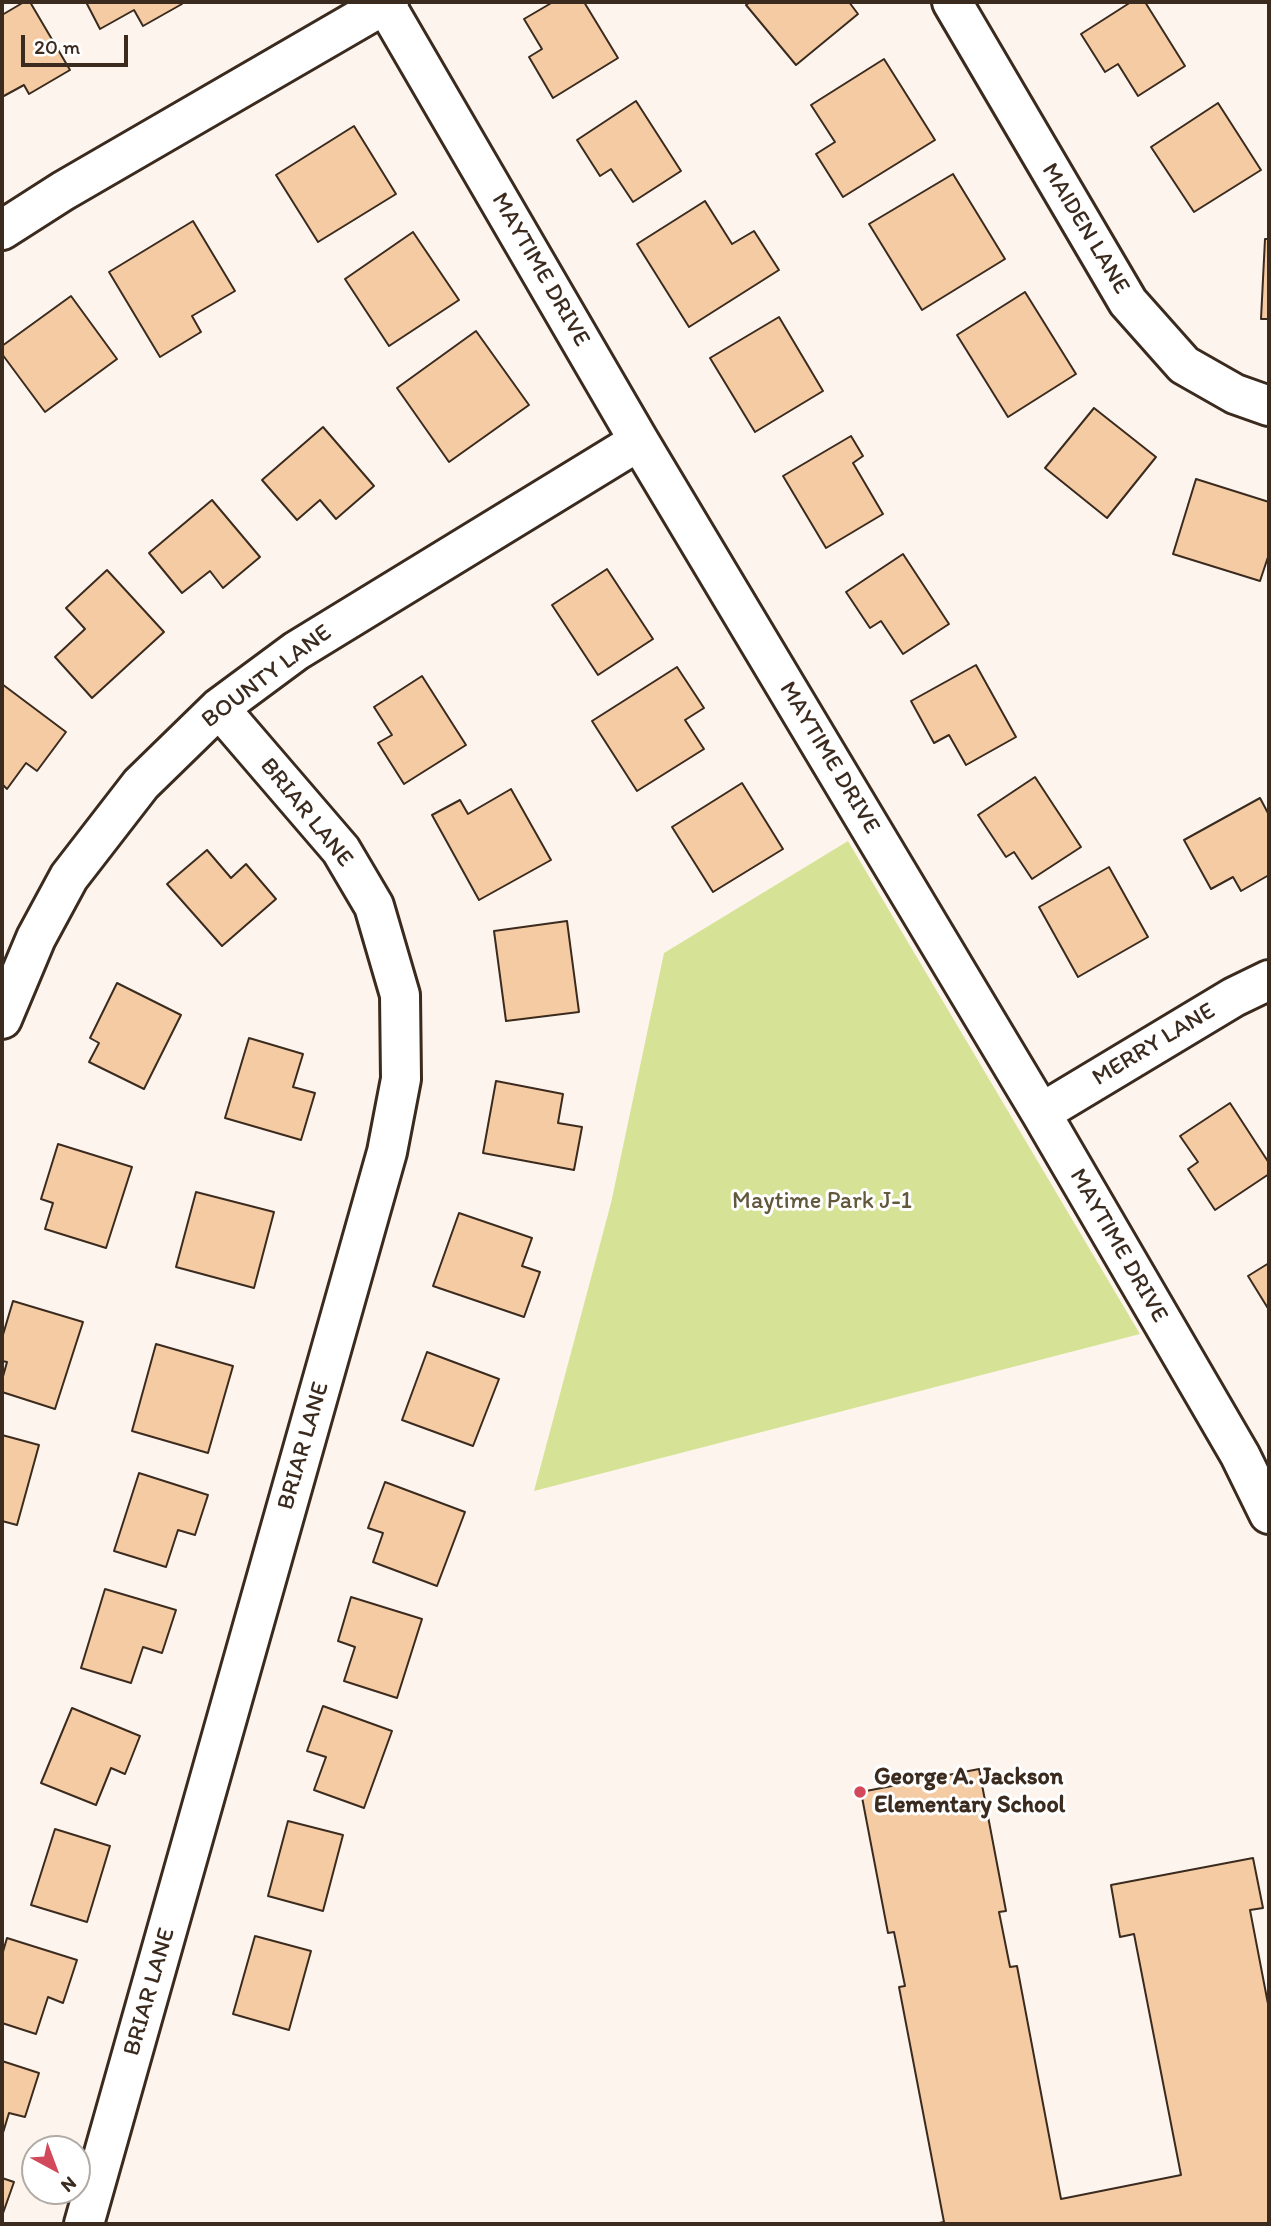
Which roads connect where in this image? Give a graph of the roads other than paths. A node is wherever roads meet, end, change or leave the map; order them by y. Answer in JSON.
{"nodes":[{"id":1,"x":952,"y":2,"type":"edge"},
{"id":2,"x":387,"y":3,"type":"edge"},
{"id":3,"x":2,"y":230,"type":"edge"},
{"id":4,"x":1269,"y":406,"type":"edge"},
{"id":5,"x":639,"y":441,"type":"junction"},
{"id":6,"x":219,"y":708,"type":"junction"},
{"id":7,"x":1269,"y":980,"type":"edge"},
{"id":8,"x":2,"y":1019,"type":"edge"},
{"id":9,"x":1041,"y":1113,"type":"junction"},
{"id":10,"x":1269,"y":1514,"type":"edge"},
{"id":11,"x":84,"y":2224,"type":"edge"}],
"edges":[{"from":1,"to":4,"type":"street","name":"MAIDEN LANE"},
{"from":2,"to":3,"type":"street"},
{"from":2,"to":5,"type":"street","name":"MAYTIME DRIVE"},
{"from":5,"to":6,"type":"street","name":"BOUNTY LANE"},
{"from":5,"to":9,"type":"street","name":"MAYTIME DRIVE"},
{"from":6,"to":8,"type":"street","name":"BOUNTY LANE"},
{"from":6,"to":11,"type":"street","name":"BRIAR LANE"},
{"from":7,"to":9,"type":"street","name":"MERRY LANE"},
{"from":9,"to":10,"type":"street","name":"MAYTIME DRIVE"}]}
